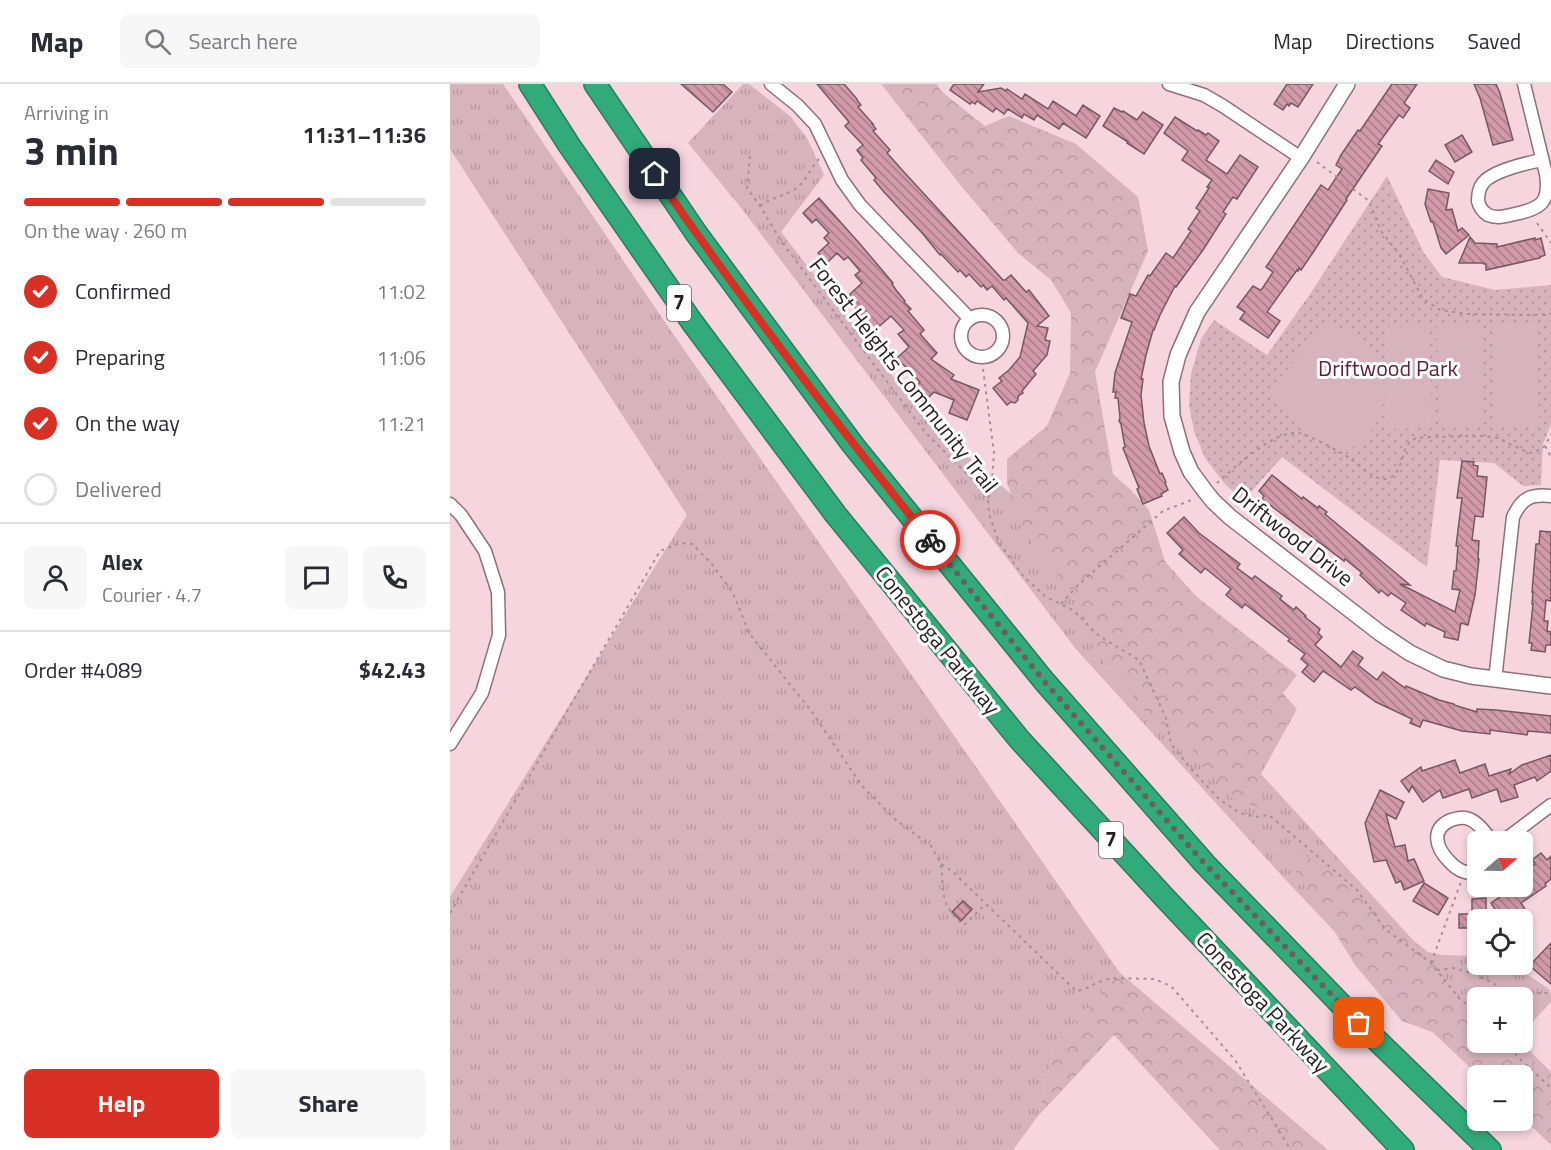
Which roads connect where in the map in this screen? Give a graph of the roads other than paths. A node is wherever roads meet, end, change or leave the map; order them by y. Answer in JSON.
{"nodes":[{"id":1,"x":530,"y":84,"type":"edge"},
{"id":2,"x":595,"y":84,"type":"edge"},
{"id":3,"x":771,"y":84,"type":"edge"},
{"id":4,"x":1169,"y":84,"type":"edge"},
{"id":5,"x":1347,"y":84,"type":"edge"},
{"id":6,"x":1524,"y":84,"type":"edge"},
{"id":7,"x":1301,"y":158,"type":"junction"},
{"id":8,"x":1542,"y":159,"type":"junction"},
{"id":9,"x":970,"y":320,"type":"dead end"},
{"id":10,"x":1551,"y":496,"type":"edge"},
{"id":11,"x":450,"y":504,"type":"edge"},
{"id":12,"x":1494,"y":680,"type":"junction"},
{"id":13,"x":1551,"y":686,"type":"edge"},
{"id":14,"x":450,"y":744,"type":"edge"},
{"id":15,"x":1551,"y":805,"type":"edge"},
{"id":16,"x":1483,"y":831,"type":"edge"},
{"id":17,"x":1518,"y":831,"type":"edge"},
{"id":18,"x":1467,"y":873,"type":"edge"},
{"id":19,"x":1403,"y":1150,"type":"edge"},
{"id":20,"x":1490,"y":1150,"type":"edge"}],
"edges":[{"from":1,"to":19,"type":"highway","name":"Conestoga Parkway","number":"7"},
{"from":2,"to":20,"type":"highway"},
{"from":3,"to":9,"type":"street"},
{"from":4,"to":7,"type":"street"},
{"from":5,"to":7,"type":"street","name":"Driftwood Drive"},
{"from":6,"to":8,"type":"street"},
{"from":7,"to":12,"type":"street","name":"Driftwood Drive"},
{"from":8,"to":8,"type":"street"},
{"from":10,"to":12,"type":"street"},
{"from":11,"to":14,"type":"street"},
{"from":12,"to":13,"type":"street","name":"Driftwood Drive"},
{"from":15,"to":17,"type":"street"},
{"from":16,"to":18,"type":"street"}]}
